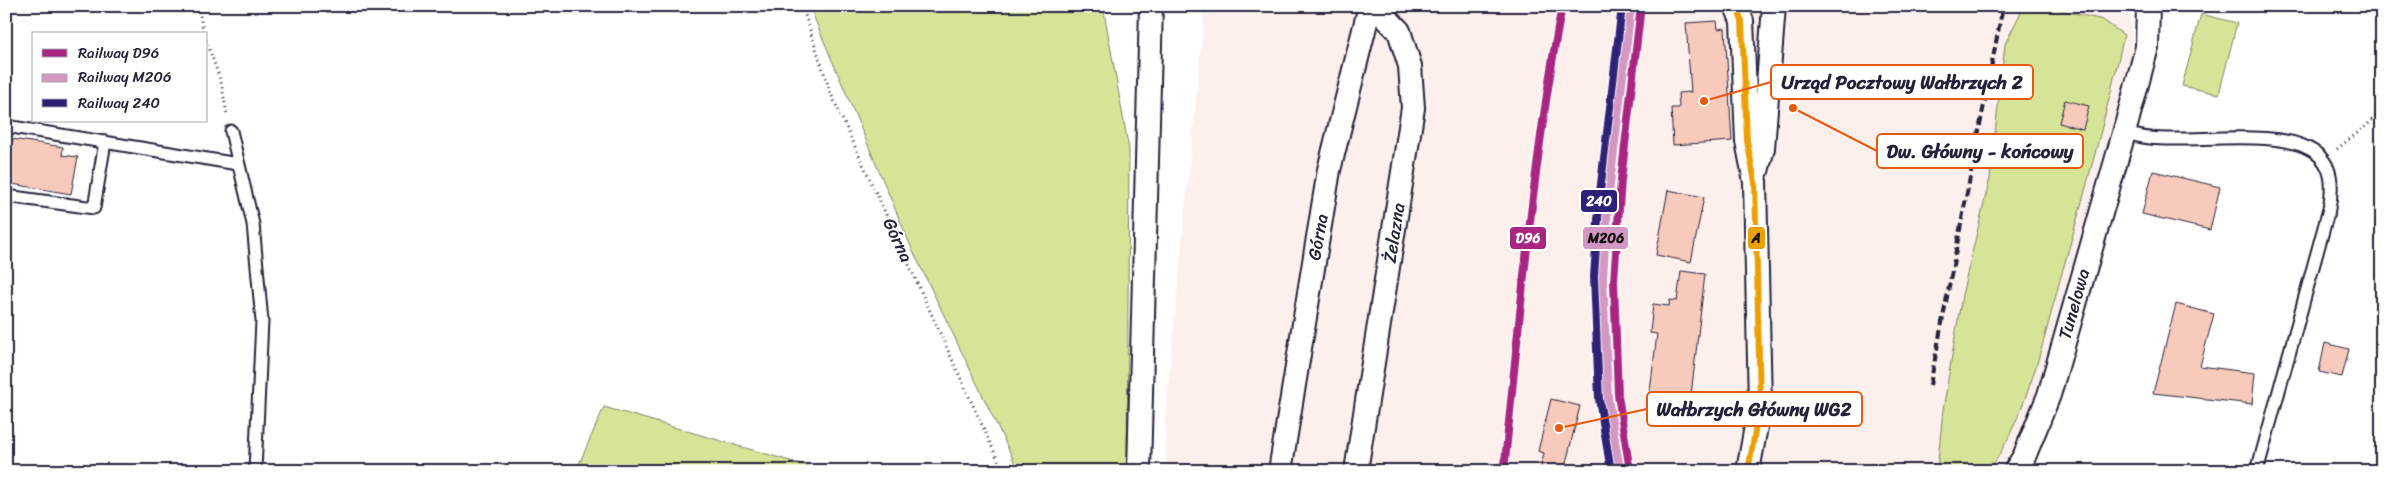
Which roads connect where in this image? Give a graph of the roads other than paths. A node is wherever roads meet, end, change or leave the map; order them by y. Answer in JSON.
{"nodes":[{"id":1,"x":1151,"y":6,"type":"edge"},
{"id":2,"x":1370,"y":6,"type":"edge"},
{"id":3,"x":1374,"y":6,"type":"edge"},
{"id":4,"x":1736,"y":6,"type":"edge"},
{"id":5,"x":1774,"y":6,"type":"edge"},
{"id":6,"x":2148,"y":6,"type":"edge"},
{"id":7,"x":6,"y":126,"type":"edge"},
{"id":8,"x":230,"y":131,"type":"road end"},
{"id":9,"x":2124,"y":133,"type":"junction"},
{"id":10,"x":105,"y":142,"type":"junction"},
{"id":11,"x":238,"y":164,"type":"junction"},
{"id":12,"x":1755,"y":179,"type":"junction"},
{"id":13,"x":6,"y":196,"type":"edge"},
{"id":14,"x":255,"y":471,"type":"edge"},
{"id":15,"x":1139,"y":471,"type":"edge"},
{"id":16,"x":1280,"y":471,"type":"edge"},
{"id":17,"x":1356,"y":471,"type":"edge"},
{"id":18,"x":1748,"y":471,"type":"edge"},
{"id":19,"x":2015,"y":471,"type":"edge"},
{"id":20,"x":2257,"y":471,"type":"edge"}],
"edges":[{"from":1,"to":15,"type":"street"},
{"from":2,"to":16,"type":"street","name":"Górna"},
{"from":3,"to":17,"type":"street","name":"Żelazna"},
{"from":4,"to":12,"type":"street"},
{"from":5,"to":12,"type":"street"},
{"from":6,"to":9,"type":"street","name":"Tunelowa"},
{"from":7,"to":10,"type":"lane"},
{"from":8,"to":11,"type":"lane"},
{"from":9,"to":19,"type":"street","name":"Tunelowa"},
{"from":9,"to":20,"type":"lane"},
{"from":10,"to":11,"type":"lane"},
{"from":10,"to":13,"type":"lane"},
{"from":11,"to":14,"type":"lane"},
{"from":12,"to":18,"type":"street"}]}
